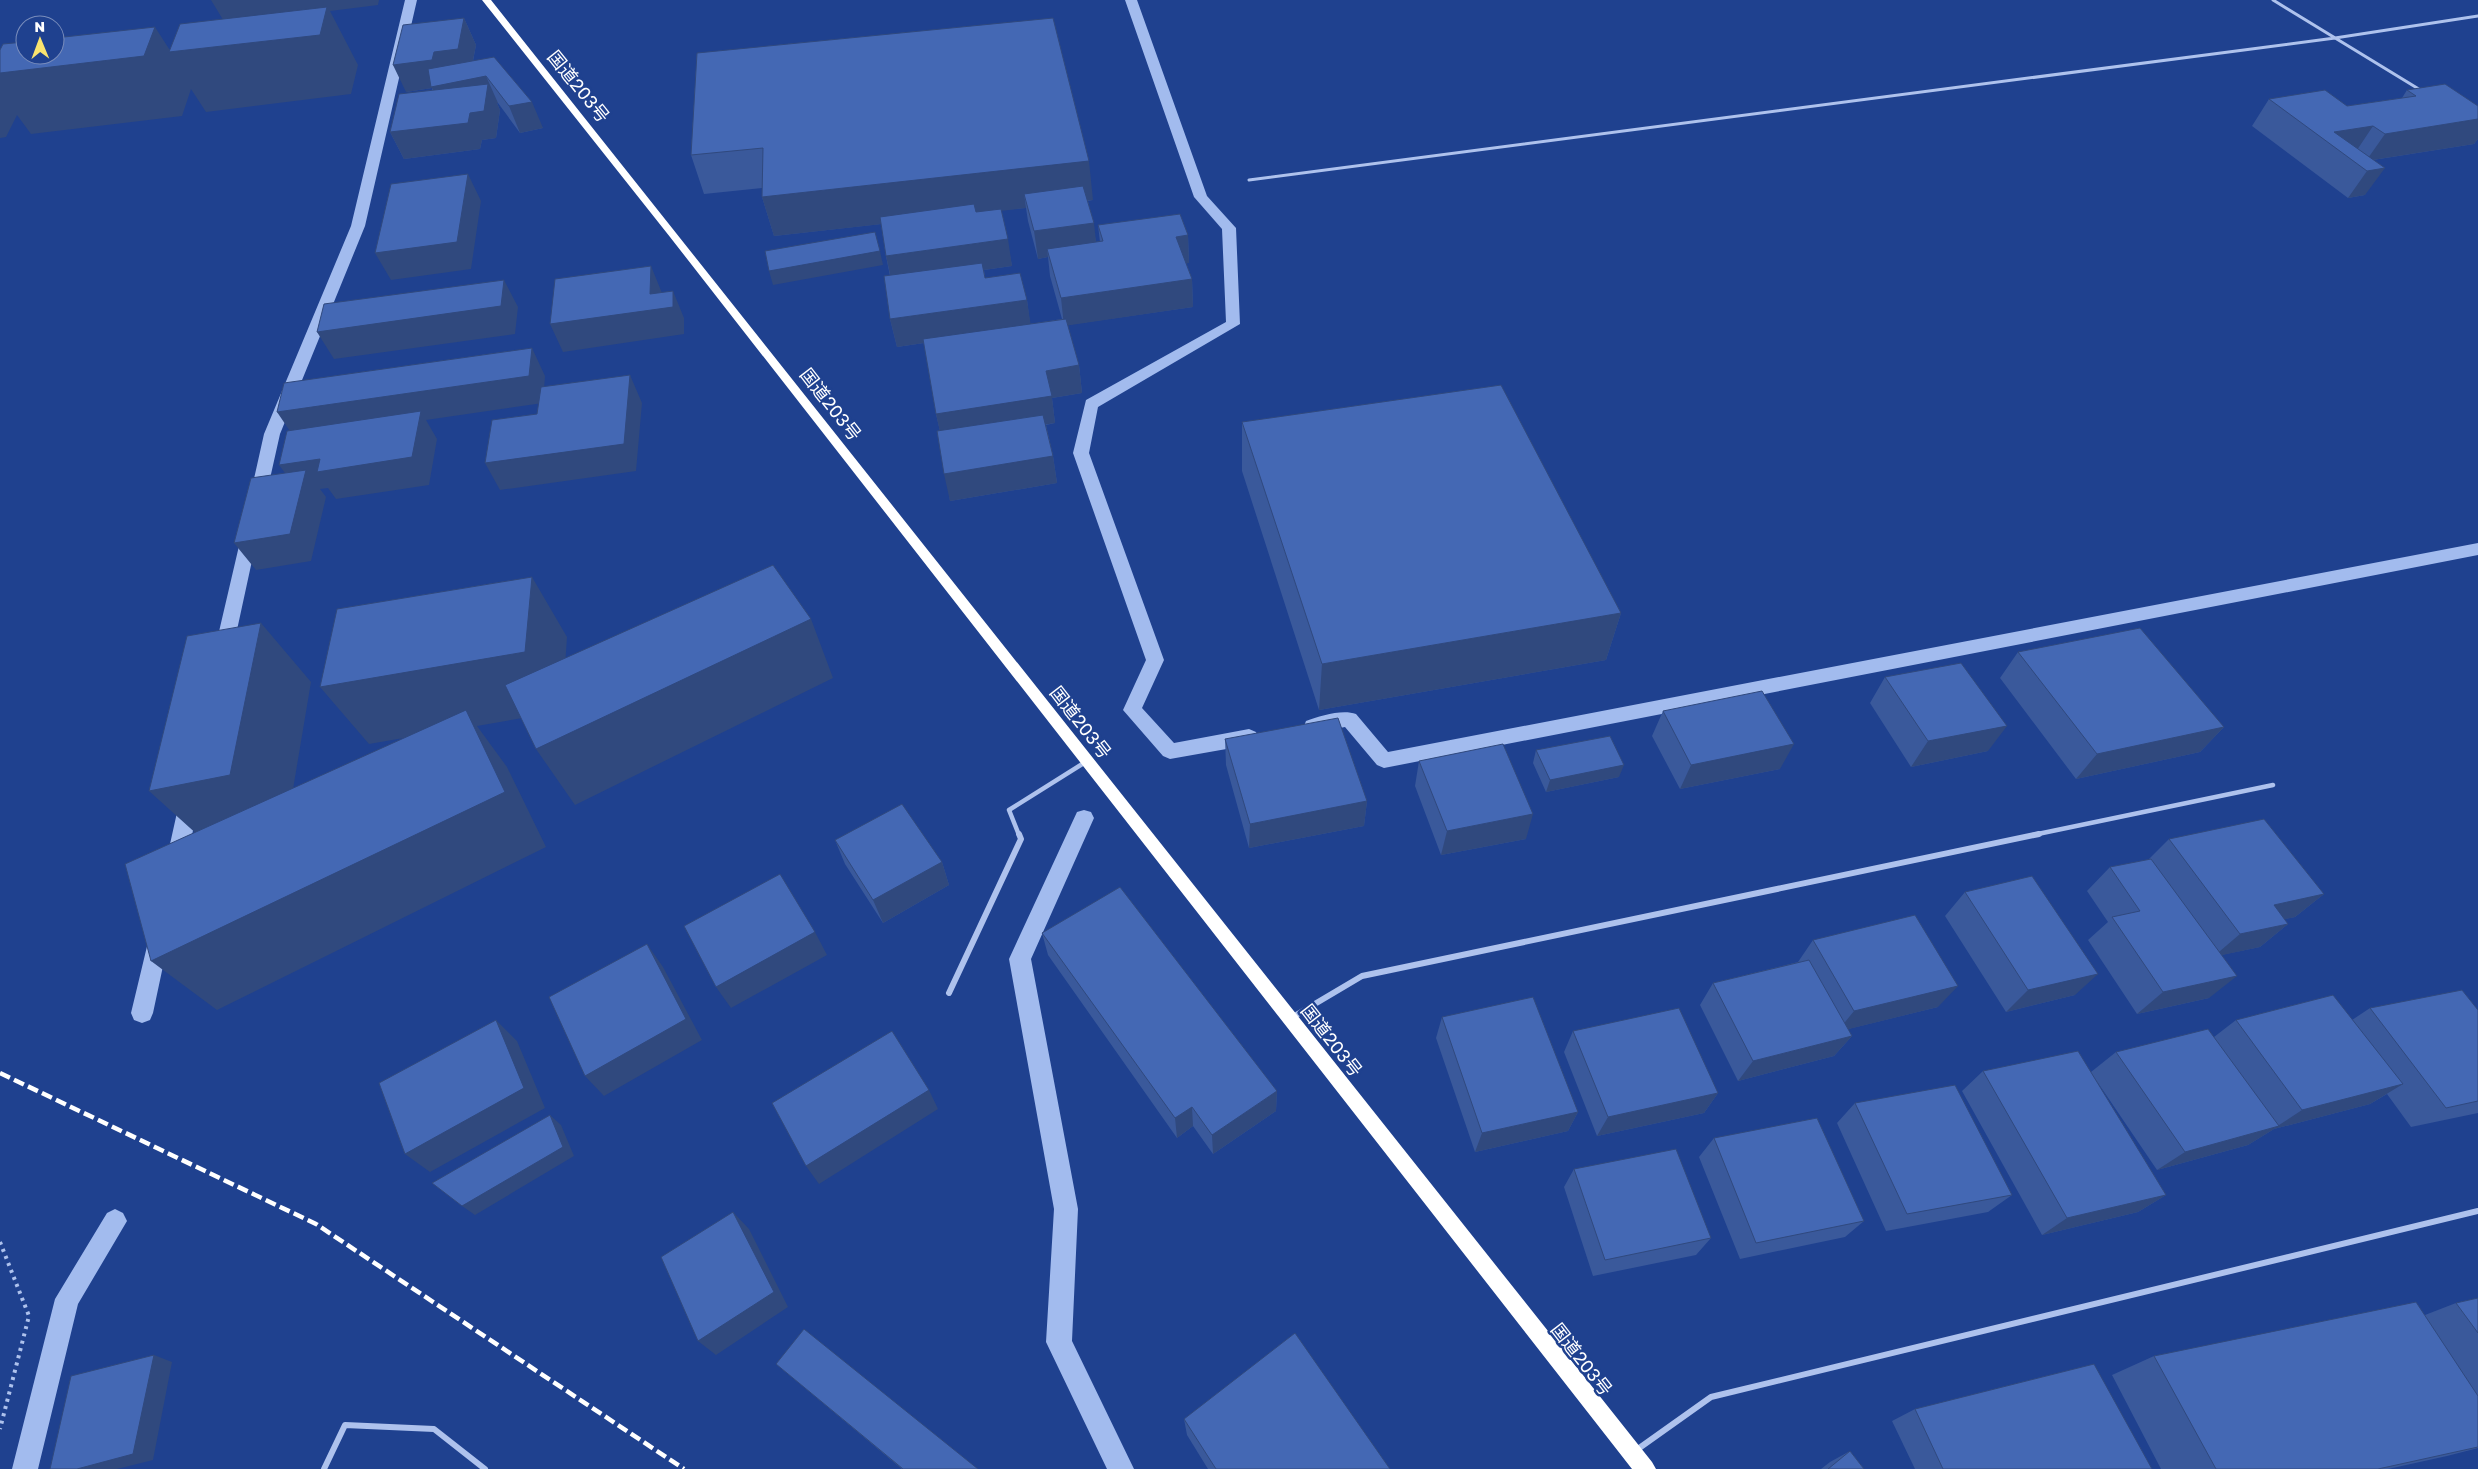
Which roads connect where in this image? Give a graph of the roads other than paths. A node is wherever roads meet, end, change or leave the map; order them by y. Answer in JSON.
{"nodes":[{"id":1,"x":486,"y":0,"type":"edge"},
{"id":2,"x":2273,"y":0,"type":"edge"},
{"id":3,"x":2478,"y":16,"type":"edge"},
{"id":4,"x":2335,"y":38,"type":"junction"},
{"id":5,"x":2428,"y":95,"type":"edge"},
{"id":6,"x":1249,"y":180,"type":"dead end"},
{"id":7,"x":1088,"y":761,"type":"junction"},
{"id":8,"x":2273,"y":785,"type":"dead end"},
{"id":9,"x":949,"y":993,"type":"dead end"},
{"id":10,"x":1290,"y":1018,"type":"junction"},
{"id":11,"x":2478,"y":1211,"type":"edge"},
{"id":12,"x":1632,"y":1453,"type":"junction"},
{"id":13,"x":324,"y":1469,"type":"edge"},
{"id":14,"x":485,"y":1469,"type":"edge"},
{"id":15,"x":1645,"y":1469,"type":"edge"}],
"edges":[{"from":1,"to":7,"type":"highway","name":"国道203号"},
{"from":2,"to":4,"type":"street"},
{"from":3,"to":4,"type":"street"},
{"from":4,"to":5,"type":"street"},
{"from":4,"to":6,"type":"street"},
{"from":7,"to":9,"type":"street"},
{"from":7,"to":10,"type":"highway","name":"国道203号"},
{"from":8,"to":10,"type":"street"},
{"from":10,"to":12,"type":"highway","name":"国道203号"},
{"from":11,"to":12,"type":"street"},
{"from":12,"to":15,"type":"highway","name":"国道203号"},
{"from":13,"to":14,"type":"street"}]}
